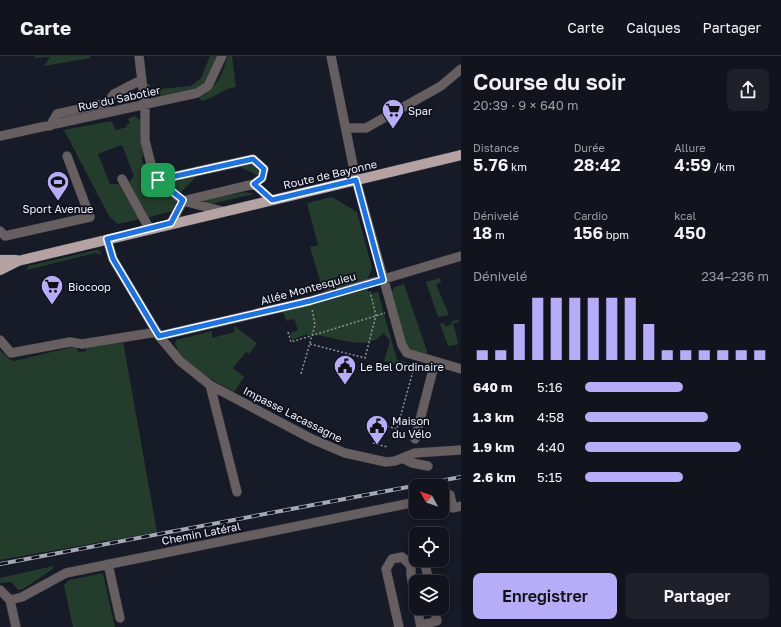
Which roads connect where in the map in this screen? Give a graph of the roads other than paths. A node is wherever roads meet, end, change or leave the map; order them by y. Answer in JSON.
{"nodes":[{"id":1,"x":139,"y":56,"type":"edge"},
{"id":2,"x":222,"y":56,"type":"edge"},
{"id":3,"x":331,"y":56,"type":"edge"},
{"id":4,"x":461,"y":69,"type":"edge"},
{"id":5,"x":141,"y":80,"type":"junction"},
{"id":6,"x":144,"y":106,"type":"junction"},
{"id":7,"x":50,"y":126,"type":"junction"},
{"id":8,"x":346,"y":128,"type":"junction"},
{"id":9,"x":0,"y":136,"type":"edge"},
{"id":10,"x":461,"y":155,"type":"edge"},
{"id":11,"x":67,"y":156,"type":"dead end"},
{"id":12,"x":122,"y":179,"type":"dead end"},
{"id":13,"x":158,"y":180,"type":"junction"},
{"id":14,"x":356,"y":180,"type":"junction"},
{"id":15,"x":254,"y":184,"type":"junction"},
{"id":16,"x":183,"y":200,"type":"junction"},
{"id":17,"x":272,"y":200,"type":"junction"},
{"id":18,"x":222,"y":211,"type":"junction"},
{"id":19,"x":171,"y":223,"type":"junction"},
{"id":20,"x":149,"y":228,"type":"junction"},
{"id":21,"x":0,"y":230,"type":"edge"},
{"id":22,"x":107,"y":239,"type":"junction"},
{"id":23,"x":461,"y":256,"type":"edge"},
{"id":24,"x":0,"y":260,"type":"edge"},
{"id":25,"x":18,"y":260,"type":"junction"},
{"id":26,"x":0,"y":270,"type":"edge"},
{"id":27,"x":383,"y":280,"type":"junction"},
{"id":28,"x":158,"y":334,"type":"junction"},
{"id":29,"x":0,"y":340,"type":"edge"},
{"id":30,"x":436,"y":362,"type":"junction"},
{"id":31,"x":461,"y":369,"type":"edge"},
{"id":32,"x":210,"y":386,"type":"junction"},
{"id":33,"x":415,"y":439,"type":"dead end"},
{"id":34,"x":461,"y":450,"type":"edge"},
{"id":35,"x":402,"y":458,"type":"junction"},
{"id":36,"x":428,"y":466,"type":"dead end"},
{"id":37,"x":237,"y":492,"type":"dead end"},
{"id":38,"x":449,"y":501,"type":"edge"},
{"id":39,"x":409,"y":503,"type":"edge"},
{"id":40,"x":461,"y":506,"type":"edge"},
{"id":41,"x":408,"y":562,"type":"joint"},
{"id":42,"x":108,"y":564,"type":"junction"},
{"id":43,"x":410,"y":575,"type":"edge"},
{"id":44,"x":0,"y":590,"type":"edge"},
{"id":45,"x":10,"y":600,"type":"junction"},
{"id":46,"x":419,"y":615,"type":"edge"},
{"id":47,"x":436,"y":615,"type":"edge"},
{"id":48,"x":120,"y":618,"type":"dead end"},
{"id":49,"x":421,"y":626,"type":"edge"},
{"id":50,"x":16,"y":627,"type":"edge"},
{"id":51,"x":399,"y":627,"type":"edge"}],
"edges":[{"from":1,"to":5,"type":"street"},
{"from":2,"to":6,"type":"street","name":"Rue du Sabotier"},
{"from":3,"to":8,"type":"street"},
{"from":4,"to":8,"type":"street"},
{"from":5,"to":6,"type":"street"},
{"from":5,"to":7,"type":"street"},
{"from":6,"to":7,"type":"street","name":"Rue du Sabotier"},
{"from":6,"to":13,"type":"street"},
{"from":7,"to":9,"type":"street","name":"Rue du Sabotier"},
{"from":8,"to":14,"type":"street"},
{"from":10,"to":14,"type":"main road","name":"Route de Bayonne"},
{"from":11,"to":21,"type":"street"},
{"from":12,"to":20,"type":"street"},
{"from":13,"to":15,"type":"street"},
{"from":13,"to":16,"type":"street"},
{"from":14,"to":17,"type":"main road","name":"Route de Bayonne"},
{"from":14,"to":27,"type":"street"},
{"from":15,"to":16,"type":"street"},
{"from":15,"to":17,"type":"street"},
{"from":16,"to":18,"type":"street"},
{"from":16,"to":19,"type":"street"},
{"from":17,"to":18,"type":"main road","name":"Route de Bayonne"},
{"from":18,"to":19,"type":"main road","name":"Route de Bayonne"},
{"from":19,"to":20,"type":"main road","name":"Route de Bayonne"},
{"from":20,"to":22,"type":"main road","name":"Route de Bayonne"},
{"from":22,"to":25,"type":"main road","name":"Route de Bayonne"},
{"from":22,"to":28,"type":"street","name":"Impasse Lacassagne"},
{"from":23,"to":27,"type":"street","name":"Allée Montesquieu"},
{"from":24,"to":25,"type":"main road","name":"Route de Bayonne"},
{"from":25,"to":26,"type":"main road","name":"Route de Bayonne"},
{"from":27,"to":28,"type":"street","name":"Allée Montesquieu"},
{"from":27,"to":30,"type":"street"},
{"from":28,"to":29,"type":"street","name":"Allée Montesquieu"},
{"from":28,"to":32,"type":"street","name":"Impasse Lacassagne"},
{"from":30,"to":31,"type":"street"},
{"from":30,"to":33,"type":"street"},
{"from":32,"to":35,"type":"street","name":"Impasse Lacassagne"},
{"from":32,"to":37,"type":"street"},
{"from":34,"to":35,"type":"street","name":"Impasse Lacassagne"},
{"from":35,"to":36,"type":"street"},
{"from":38,"to":40,"type":"street"},
{"from":39,"to":42,"type":"street","name":"Chemin Latéral"},
{"from":41,"to":43,"type":"street"},
{"from":41,"to":51,"type":"street"},
{"from":42,"to":45,"type":"street","name":"Chemin Latéral"},
{"from":42,"to":48,"type":"street"},
{"from":44,"to":45,"type":"street"},
{"from":45,"to":50,"type":"street"},
{"from":46,"to":49,"type":"street"},
{"from":47,"to":49,"type":"street"}]}
